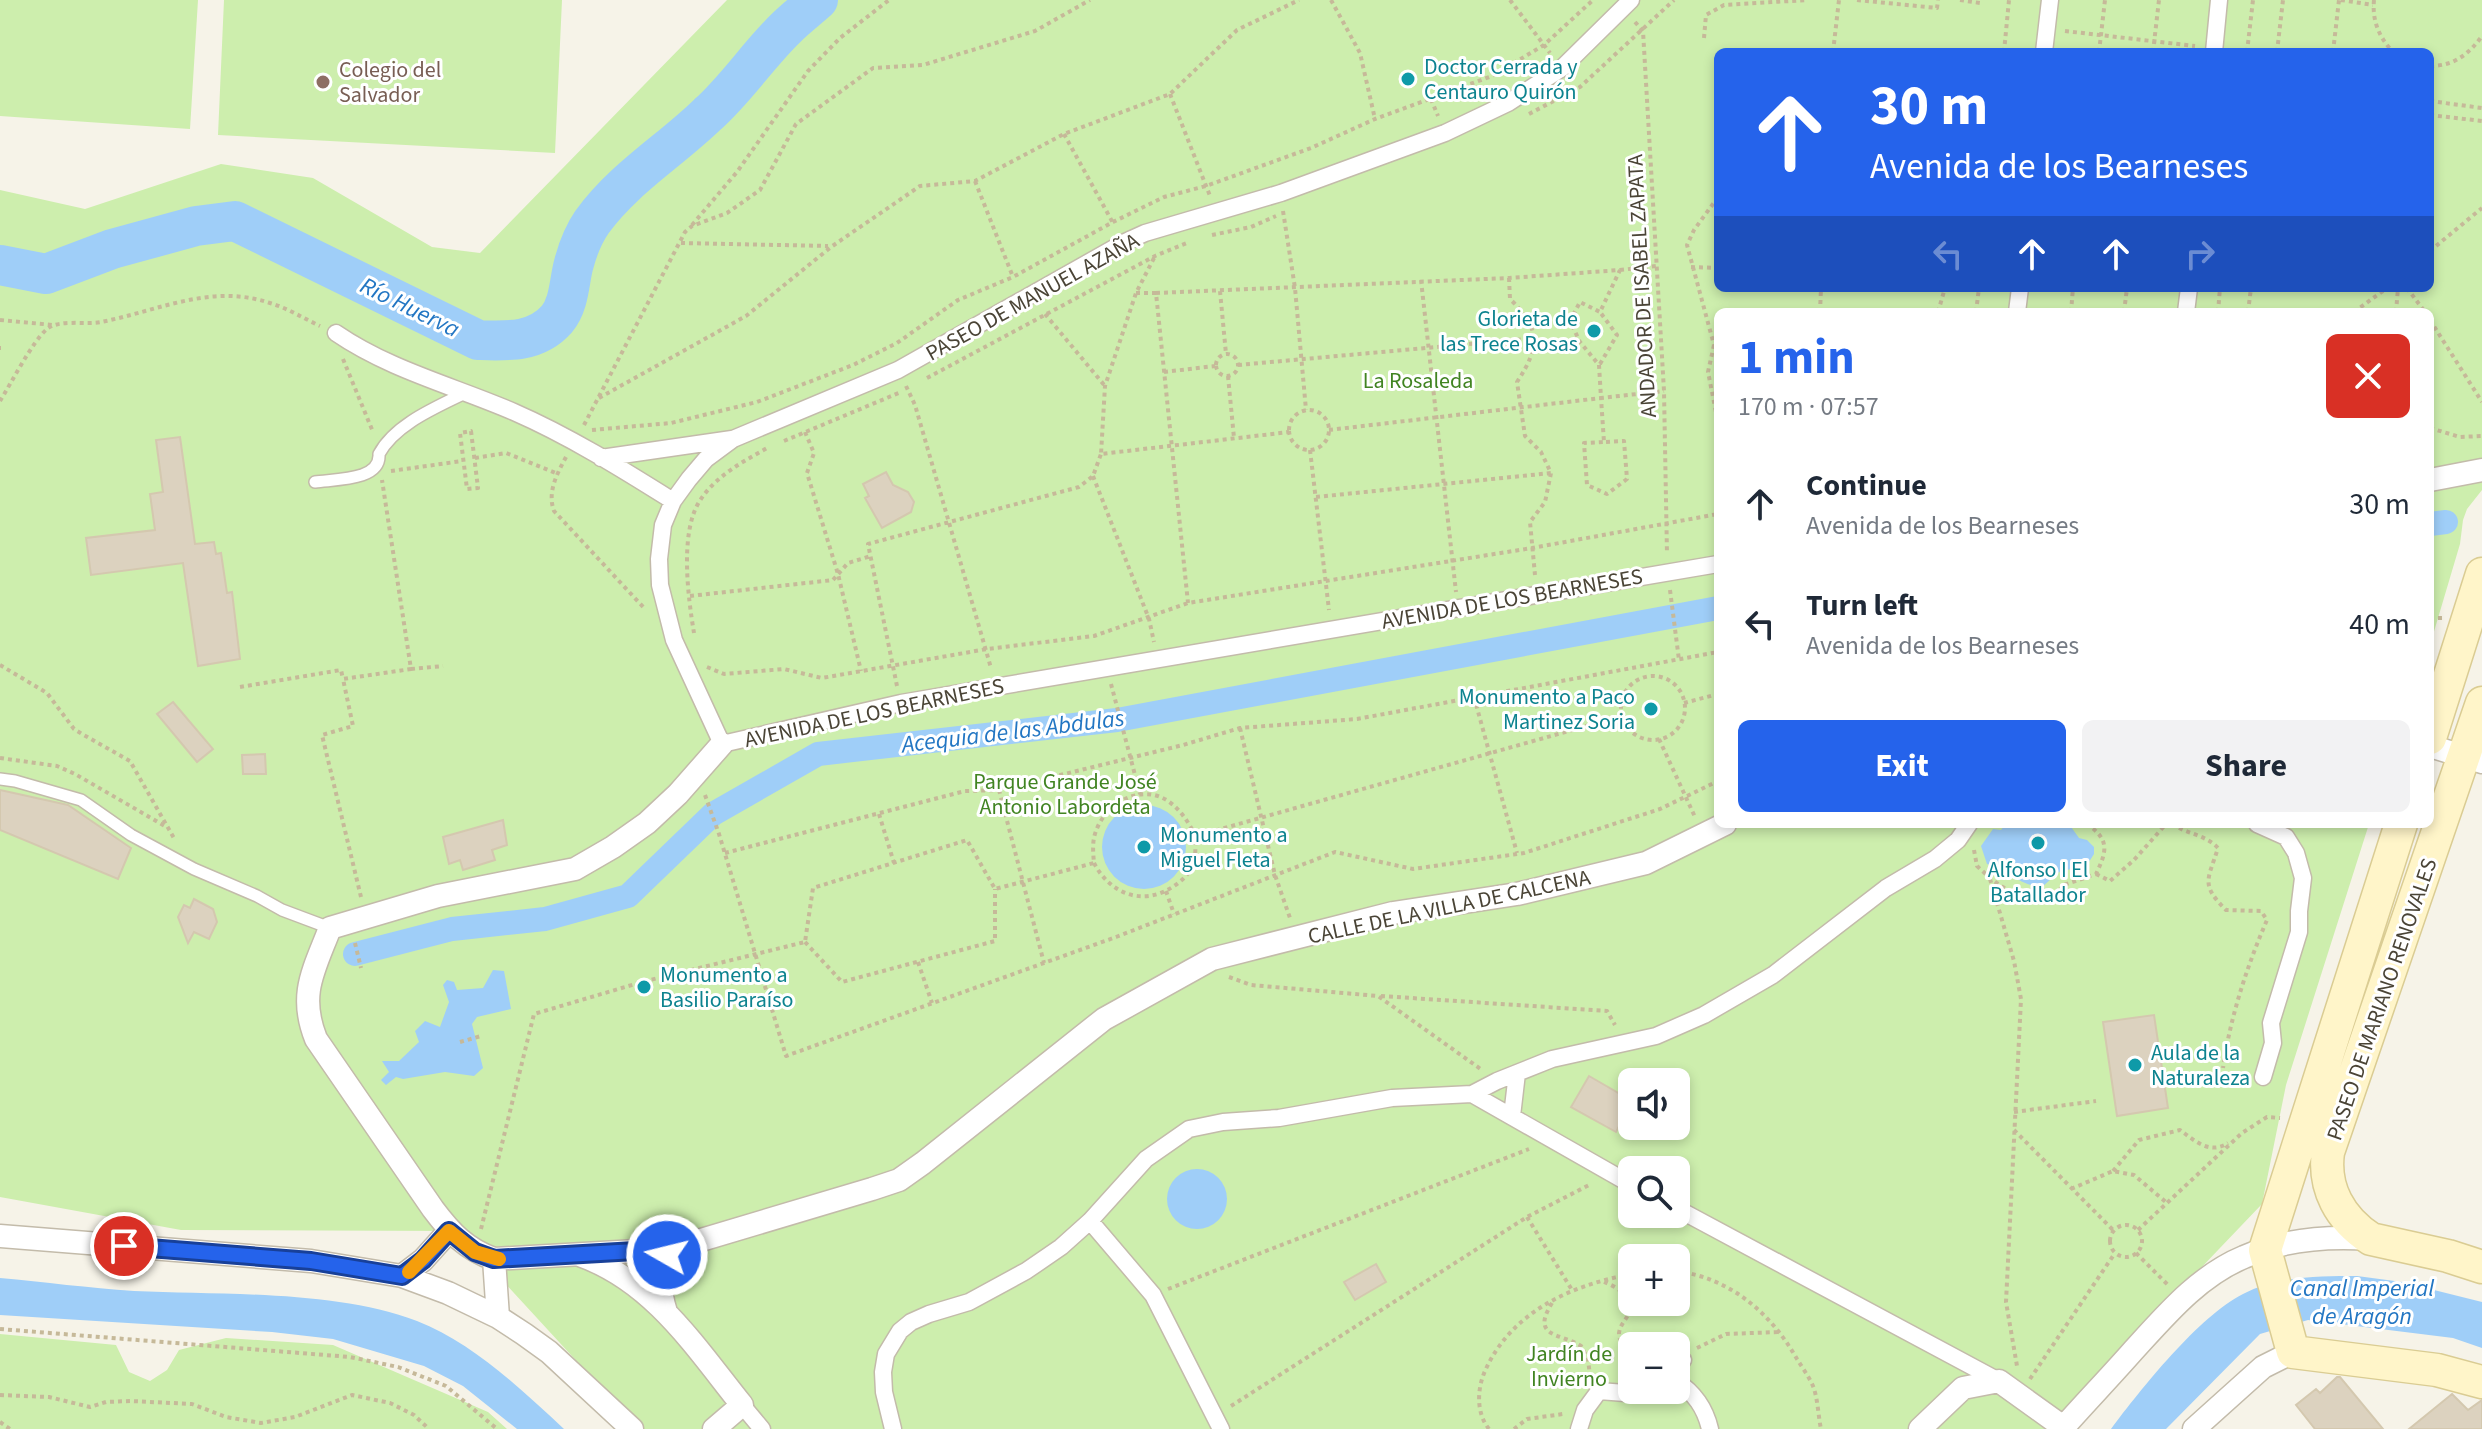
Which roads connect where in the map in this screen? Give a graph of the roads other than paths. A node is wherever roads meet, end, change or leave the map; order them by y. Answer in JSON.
{"nodes":[{"id":1,"x":2050,"y":0,"type":"edge"},
{"id":2,"x":2219,"y":0,"type":"edge"},
{"id":3,"x":1627,"y":5,"type":"edge"},
{"id":4,"x":2044,"y":48,"type":"edge"},
{"id":5,"x":2214,"y":48,"type":"edge"},
{"id":6,"x":338,"y":335,"type":"road end"},
{"id":7,"x":465,"y":393,"type":"junction"},
{"id":8,"x":733,"y":439,"type":"junction"},
{"id":9,"x":601,"y":458,"type":"junction"},
{"id":10,"x":2482,"y":470,"type":"edge"},
{"id":11,"x":2459,"y":476,"type":"junction"},
{"id":12,"x":2434,"y":479,"type":"edge"},
{"id":13,"x":315,"y":482,"type":"dead end"},
{"id":14,"x":2482,"y":482,"type":"edge"},
{"id":15,"x":673,"y":501,"type":"junction"},
{"id":16,"x":1714,"y":564,"type":"edge"},
{"id":17,"x":2482,"y":574,"type":"edge"},
{"id":18,"x":2482,"y":703,"type":"edge"},
{"id":19,"x":2434,"y":725,"type":"edge"},
{"id":20,"x":722,"y":744,"type":"junction"},
{"id":21,"x":2434,"y":747,"type":"edge"},
{"id":22,"x":2473,"y":759,"type":"edge"},
{"id":23,"x":0,"y":779,"type":"edge"},
{"id":24,"x":1717,"y":828,"type":"edge"},
{"id":25,"x":1966,"y":828,"type":"edge"},
{"id":26,"x":2266,"y":828,"type":"edge"},
{"id":27,"x":2400,"y":828,"type":"edge"},
{"id":28,"x":330,"y":928,"type":"junction"},
{"id":29,"x":1517,"y":1073,"type":"junction"},
{"id":30,"x":2263,"y":1077,"type":"dead end"},
{"id":31,"x":1472,"y":1094,"type":"junction"},
{"id":32,"x":1512,"y":1116,"type":"junction"},
{"id":33,"x":1618,"y":1177,"type":"edge"},
{"id":34,"x":1690,"y":1215,"type":"edge"},
{"id":35,"x":1090,"y":1221,"type":"junction"},
{"id":36,"x":449,"y":1231,"type":"junction"},
{"id":37,"x":0,"y":1236,"type":"edge"},
{"id":38,"x":2371,"y":1239,"type":"junction"},
{"id":39,"x":671,"y":1249,"type":"junction"},
{"id":40,"x":578,"y":1255,"type":"junction"},
{"id":41,"x":485,"y":1256,"type":"junction"},
{"id":42,"x":2267,"y":1259,"type":"junction"},
{"id":43,"x":2482,"y":1267,"type":"edge"},
{"id":44,"x":402,"y":1276,"type":"junction"},
{"id":45,"x":666,"y":1312,"type":"junction"},
{"id":46,"x":498,"y":1317,"type":"junction"},
{"id":47,"x":2290,"y":1343,"type":"junction"},
{"id":48,"x":1999,"y":1381,"type":"junction"},
{"id":49,"x":2482,"y":1382,"type":"edge"},
{"id":50,"x":1618,"y":1392,"type":"edge"},
{"id":51,"x":1690,"y":1392,"type":"edge"},
{"id":52,"x":742,"y":1405,"type":"junction"},
{"id":53,"x":1585,"y":1410,"type":"junction"},
{"id":54,"x":1566,"y":1413,"type":"road end"},
{"id":55,"x":1217,"y":1423,"type":"edge"},
{"id":56,"x":2062,"y":1428,"type":"edge"},
{"id":57,"x":632,"y":1429,"type":"edge"},
{"id":58,"x":714,"y":1429,"type":"edge"},
{"id":59,"x":762,"y":1429,"type":"edge"},
{"id":60,"x":893,"y":1429,"type":"edge"},
{"id":61,"x":1579,"y":1429,"type":"edge"},
{"id":62,"x":1710,"y":1429,"type":"edge"},
{"id":63,"x":1920,"y":1429,"type":"edge"},
{"id":64,"x":2194,"y":1429,"type":"edge"}],
"edges":[{"from":1,"to":4,"type":"street"},
{"from":2,"to":5,"type":"street"},
{"from":3,"to":8,"type":"street","name":"PASEO DE MANUEL AZAÑA"},
{"from":6,"to":7,"type":"street"},
{"from":7,"to":9,"type":"street"},
{"from":7,"to":13,"type":"lane"},
{"from":8,"to":9,"type":"street"},
{"from":8,"to":15,"type":"street","name":"PASEO DE MANUEL AZAÑA"},
{"from":9,"to":15,"type":"street"},
{"from":10,"to":11,"type":"street"},
{"from":11,"to":12,"type":"street"},
{"from":11,"to":14,"type":"street"},
{"from":15,"to":20,"type":"street","name":"PASEO DE MANUEL AZAÑA"},
{"from":16,"to":20,"type":"street","name":"AVENIDA DE LOS BEARNESES"},
{"from":17,"to":19,"type":"main road"},
{"from":18,"to":22,"type":"main road","name":"PASEO DE MARIANO RENOVALES"},
{"from":20,"to":28,"type":"street","name":"AVENIDA DE LOS BEARNESES"},
{"from":21,"to":22,"type":"street"},
{"from":22,"to":38,"type":"main road","name":"PASEO DE MARIANO RENOVALES"},
{"from":23,"to":28,"type":"lane"},
{"from":24,"to":39,"type":"street","name":"CALLE DE LA VILLA DE CALCENA"},
{"from":25,"to":29,"type":"street"},
{"from":26,"to":30,"type":"street"},
{"from":27,"to":42,"type":"main road","name":"PASEO DE MARIANO RENOVALES"},
{"from":28,"to":36,"type":"street"},
{"from":29,"to":31,"type":"street"},
{"from":29,"to":32,"type":"street"},
{"from":31,"to":32,"type":"street"},
{"from":31,"to":35,"type":"street"},
{"from":32,"to":33,"type":"street"},
{"from":34,"to":48,"type":"street"},
{"from":35,"to":55,"type":"street"},
{"from":35,"to":60,"type":"street"},
{"from":36,"to":41,"type":"street"},
{"from":36,"to":44,"type":"street"},
{"from":37,"to":44,"type":"street"},
{"from":38,"to":42,"type":"street"},
{"from":38,"to":43,"type":"main road"},
{"from":39,"to":40,"type":"street","name":"CALLE DE LA VILLA DE CALCENA"},
{"from":39,"to":45,"type":"street"},
{"from":40,"to":41,"type":"street"},
{"from":40,"to":45,"type":"street"},
{"from":41,"to":46,"type":"street"},
{"from":42,"to":47,"type":"main road"},
{"from":42,"to":56,"type":"street"},
{"from":44,"to":46,"type":"street"},
{"from":45,"to":52,"type":"street"},
{"from":46,"to":57,"type":"street"},
{"from":47,"to":49,"type":"main road"},
{"from":47,"to":64,"type":"street"},
{"from":48,"to":56,"type":"street"},
{"from":48,"to":63,"type":"street"},
{"from":50,"to":53,"type":"street"},
{"from":51,"to":62,"type":"street"},
{"from":52,"to":58,"type":"street"},
{"from":52,"to":59,"type":"street"},
{"from":53,"to":54,"type":"street"},
{"from":53,"to":61,"type":"street"}]}
